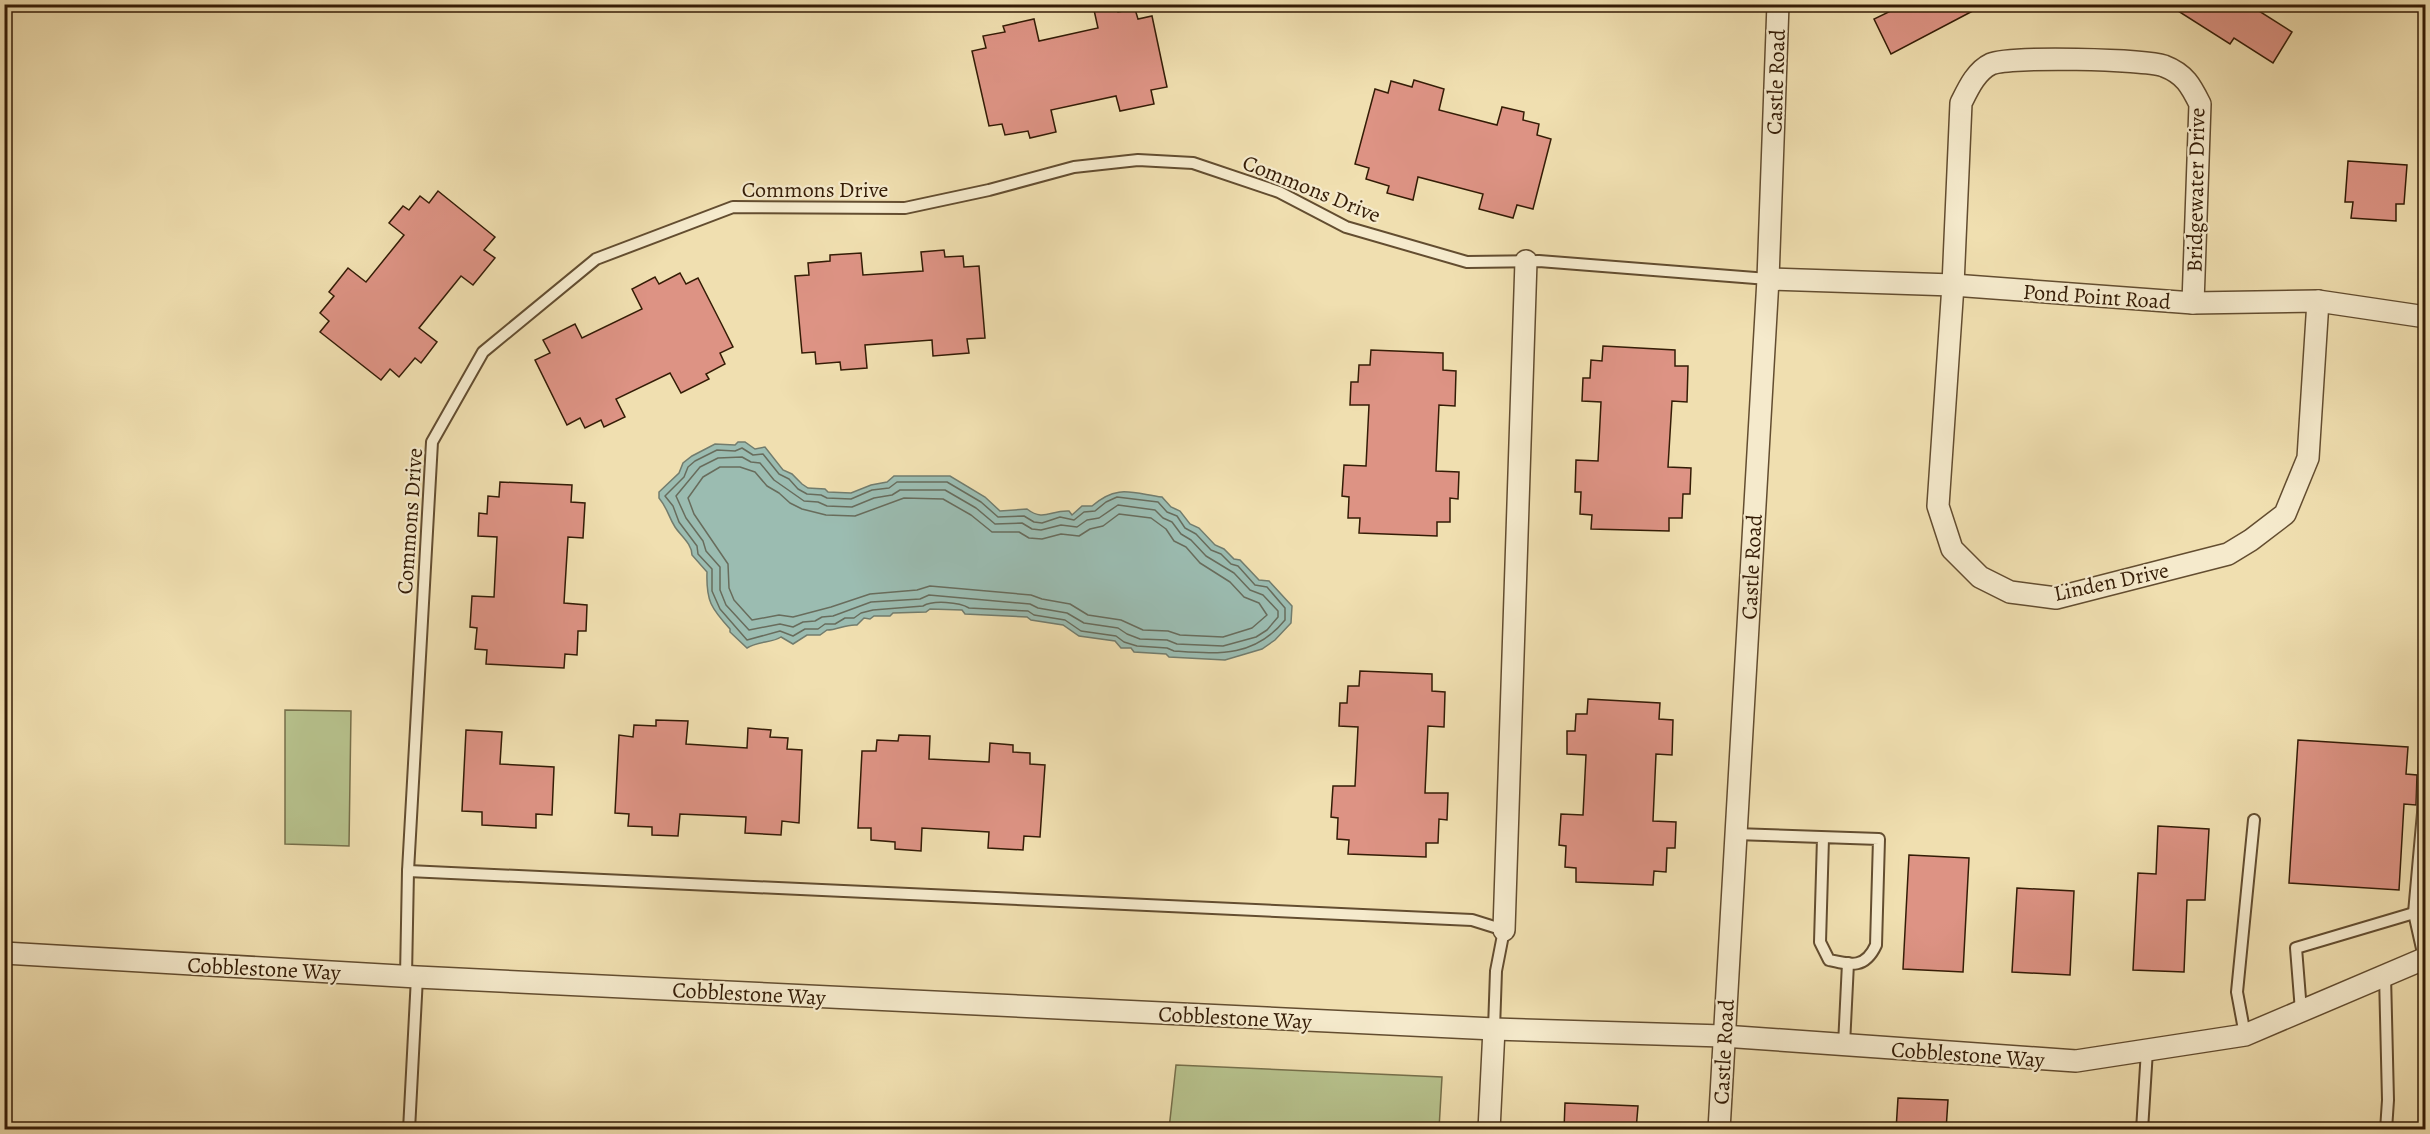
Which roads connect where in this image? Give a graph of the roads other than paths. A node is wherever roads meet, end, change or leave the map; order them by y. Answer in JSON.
{"nodes":[{"id":1,"x":1778,"y":4,"type":"edge"},
{"id":2,"x":1526,"y":261,"type":"junction"},
{"id":3,"x":1768,"y":279,"type":"junction"},
{"id":4,"x":1953,"y":285,"type":"junction"},
{"id":5,"x":2318,"y":301,"type":"junction"},
{"id":6,"x":2193,"y":303,"type":"junction"},
{"id":7,"x":2426,"y":317,"type":"edge"},
{"id":8,"x":2426,"y":715,"type":"edge"},
{"id":9,"x":2254,"y":819,"type":"dead end"},
{"id":10,"x":1735,"y":834,"type":"junction"},
{"id":11,"x":1823,"y":838,"type":"junction"},
{"id":12,"x":408,"y":871,"type":"junction"},
{"id":13,"x":2414,"y":914,"type":"junction"},
{"id":14,"x":1504,"y":930,"type":"junction"},
{"id":15,"x":4,"y":953,"type":"edge"},
{"id":16,"x":2425,"y":960,"type":"edge"},
{"id":17,"x":1848,"y":963,"type":"junction"},
{"id":18,"x":2385,"y":975,"type":"junction"},
{"id":19,"x":412,"y":977,"type":"junction"},
{"id":20,"x":2301,"y":1011,"type":"junction"},
{"id":21,"x":1494,"y":1029,"type":"junction"},
{"id":22,"x":2245,"y":1035,"type":"junction"},
{"id":23,"x":1723,"y":1036,"type":"junction"},
{"id":24,"x":1844,"y":1045,"type":"junction"},
{"id":25,"x":2147,"y":1050,"type":"junction"},
{"id":26,"x":409,"y":1130,"type":"edge"},
{"id":27,"x":1489,"y":1130,"type":"edge"},
{"id":28,"x":1719,"y":1130,"type":"edge"},
{"id":29,"x":2142,"y":1130,"type":"edge"},
{"id":30,"x":2386,"y":1130,"type":"edge"}],
"edges":[{"from":1,"to":3,"type":"street","name":"Castle Road"},
{"from":2,"to":3,"type":"lane","name":"Commons Drive"},
{"from":2,"to":12,"type":"lane","name":"Commons Drive"},
{"from":2,"to":14,"type":"street"},
{"from":3,"to":4,"type":"street","name":"Pond Point Road"},
{"from":3,"to":10,"type":"street","name":"Castle Road"},
{"from":4,"to":5,"type":"street","name":"Linden Drive"},
{"from":4,"to":6,"type":"street","name":"Pond Point Road"},
{"from":4,"to":6,"type":"street","name":"Bridgewater Drive"},
{"from":5,"to":6,"type":"street","name":"Pond Point Road"},
{"from":5,"to":7,"type":"street","name":"Pond Point Road"},
{"from":8,"to":13,"type":"lane"},
{"from":9,"to":22,"type":"lane"},
{"from":10,"to":11,"type":"lane"},
{"from":10,"to":23,"type":"street","name":"Castle Road"},
{"from":11,"to":17,"type":"lane"},
{"from":11,"to":17,"type":"lane"},
{"from":12,"to":14,"type":"lane"},
{"from":12,"to":19,"type":"lane","name":"Commons Drive"},
{"from":13,"to":16,"type":"lane"},
{"from":13,"to":20,"type":"lane"},
{"from":14,"to":21,"type":"lane"},
{"from":15,"to":19,"type":"street","name":"Cobblestone Way"},
{"from":16,"to":18,"type":"street","name":"Cobblestone Way"},
{"from":17,"to":24,"type":"lane"},
{"from":18,"to":20,"type":"street","name":"Cobblestone Way"},
{"from":18,"to":30,"type":"lane"},
{"from":19,"to":21,"type":"street","name":"Cobblestone Way"},
{"from":19,"to":26,"type":"lane","name":"Commons Drive"},
{"from":20,"to":22,"type":"street","name":"Cobblestone Way"},
{"from":21,"to":23,"type":"street","name":"Cobblestone Way"},
{"from":21,"to":27,"type":"street"},
{"from":22,"to":25,"type":"street","name":"Cobblestone Way"},
{"from":23,"to":24,"type":"street","name":"Cobblestone Way"},
{"from":23,"to":28,"type":"street","name":"Castle Road"},
{"from":24,"to":25,"type":"street","name":"Cobblestone Way"},
{"from":25,"to":29,"type":"lane"}]}
